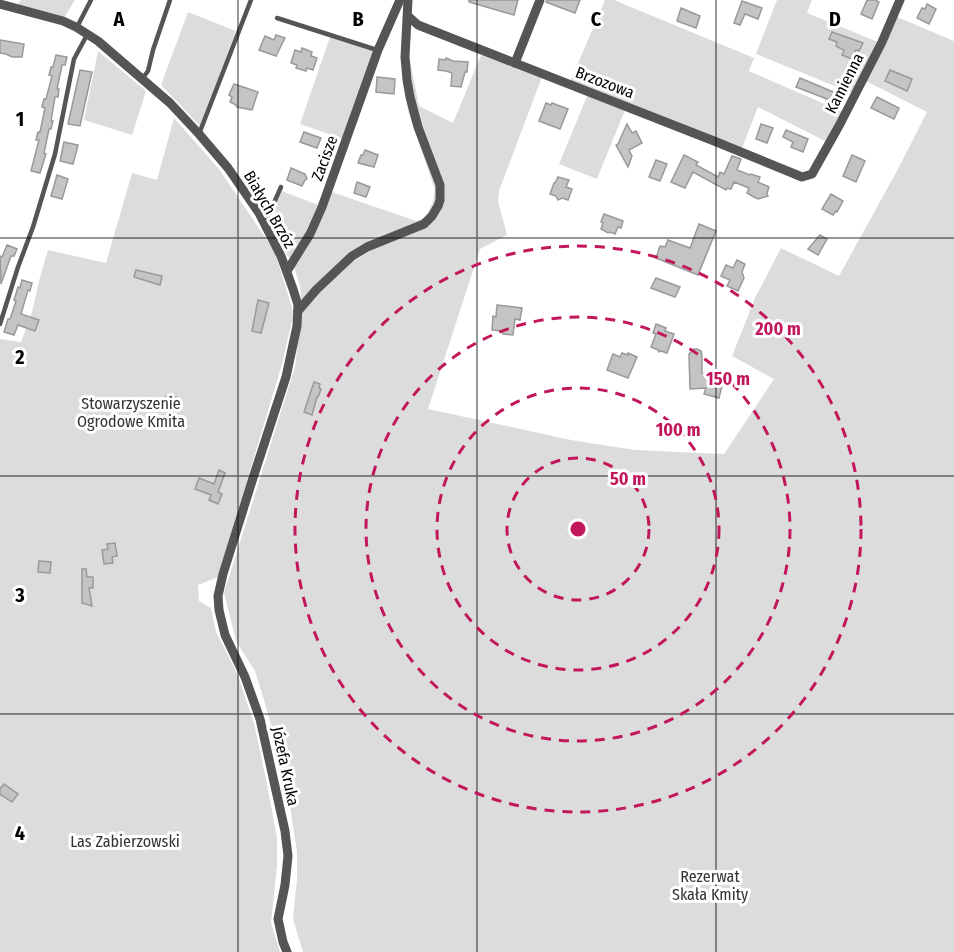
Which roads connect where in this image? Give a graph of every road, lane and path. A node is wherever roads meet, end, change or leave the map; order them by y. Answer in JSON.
{"nodes":[{"id":1,"x":91,"y":0,"type":"edge"},
{"id":2,"x":170,"y":0,"type":"edge"},
{"id":3,"x":251,"y":0,"type":"edge"},
{"id":4,"x":400,"y":0,"type":"edge"},
{"id":5,"x":408,"y":0,"type":"edge"},
{"id":6,"x":540,"y":0,"type":"edge"},
{"id":7,"x":900,"y":0,"type":"edge"},
{"id":8,"x":0,"y":4,"type":"edge"},
{"id":9,"x":408,"y":16,"type":"junction"},
{"id":10,"x":277,"y":18,"type":"dead end"},
{"id":11,"x":76,"y":27,"type":"junction"},
{"id":12,"x":88,"y":34,"type":"junction"},
{"id":13,"x":378,"y":50,"type":"junction"},
{"id":14,"x":515,"y":63,"type":"junction"},
{"id":15,"x":142,"y":79,"type":"junction"},
{"id":16,"x":200,"y":134,"type":"junction"},
{"id":17,"x":808,"y":176,"type":"joint"},
{"id":18,"x":281,"y":187,"type":"dead end"},
{"id":19,"x":265,"y":224,"type":"junction"},
{"id":20,"x":287,"y":271,"type":"junction"},
{"id":21,"x":298,"y":311,"type":"junction"},
{"id":22,"x":0,"y":324,"type":"edge"},
{"id":23,"x":219,"y":591,"type":"joint"},
{"id":24,"x":286,"y":952,"type":"edge"}],
"edges":[{"from":1,"to":11,"type":"lane"},
{"from":2,"to":15,"type":"lane"},
{"from":3,"to":16,"type":"lane"},
{"from":4,"to":13,"type":"street","name":"Zacisze"},
{"from":5,"to":9,"type":"street"},
{"from":6,"to":14,"type":"street"},
{"from":7,"to":17,"type":"street","name":"Kamienna"},
{"from":8,"to":11,"type":"street","name":"Białych Brzóz"},
{"from":9,"to":14,"type":"street","name":"Brzozowa"},
{"from":9,"to":21,"type":"street"},
{"from":10,"to":13,"type":"lane"},
{"from":11,"to":12,"type":"street","name":"Białych Brzóz"},
{"from":12,"to":15,"type":"street","name":"Białych Brzóz"},
{"from":12,"to":22,"type":"lane"},
{"from":13,"to":20,"type":"street","name":"Zacisze"},
{"from":14,"to":17,"type":"street","name":"Brzozowa"},
{"from":15,"to":16,"type":"street","name":"Białych Brzóz"},
{"from":16,"to":19,"type":"street","name":"Białych Brzóz"},
{"from":18,"to":19,"type":"lane"},
{"from":19,"to":20,"type":"street","name":"Białych Brzóz"},
{"from":20,"to":21,"type":"street","name":"Białych Brzóz"},
{"from":21,"to":23,"type":"street","name":"Białych Brzóz"},
{"from":23,"to":24,"type":"street","name":"Józefa Kruka"}]}
